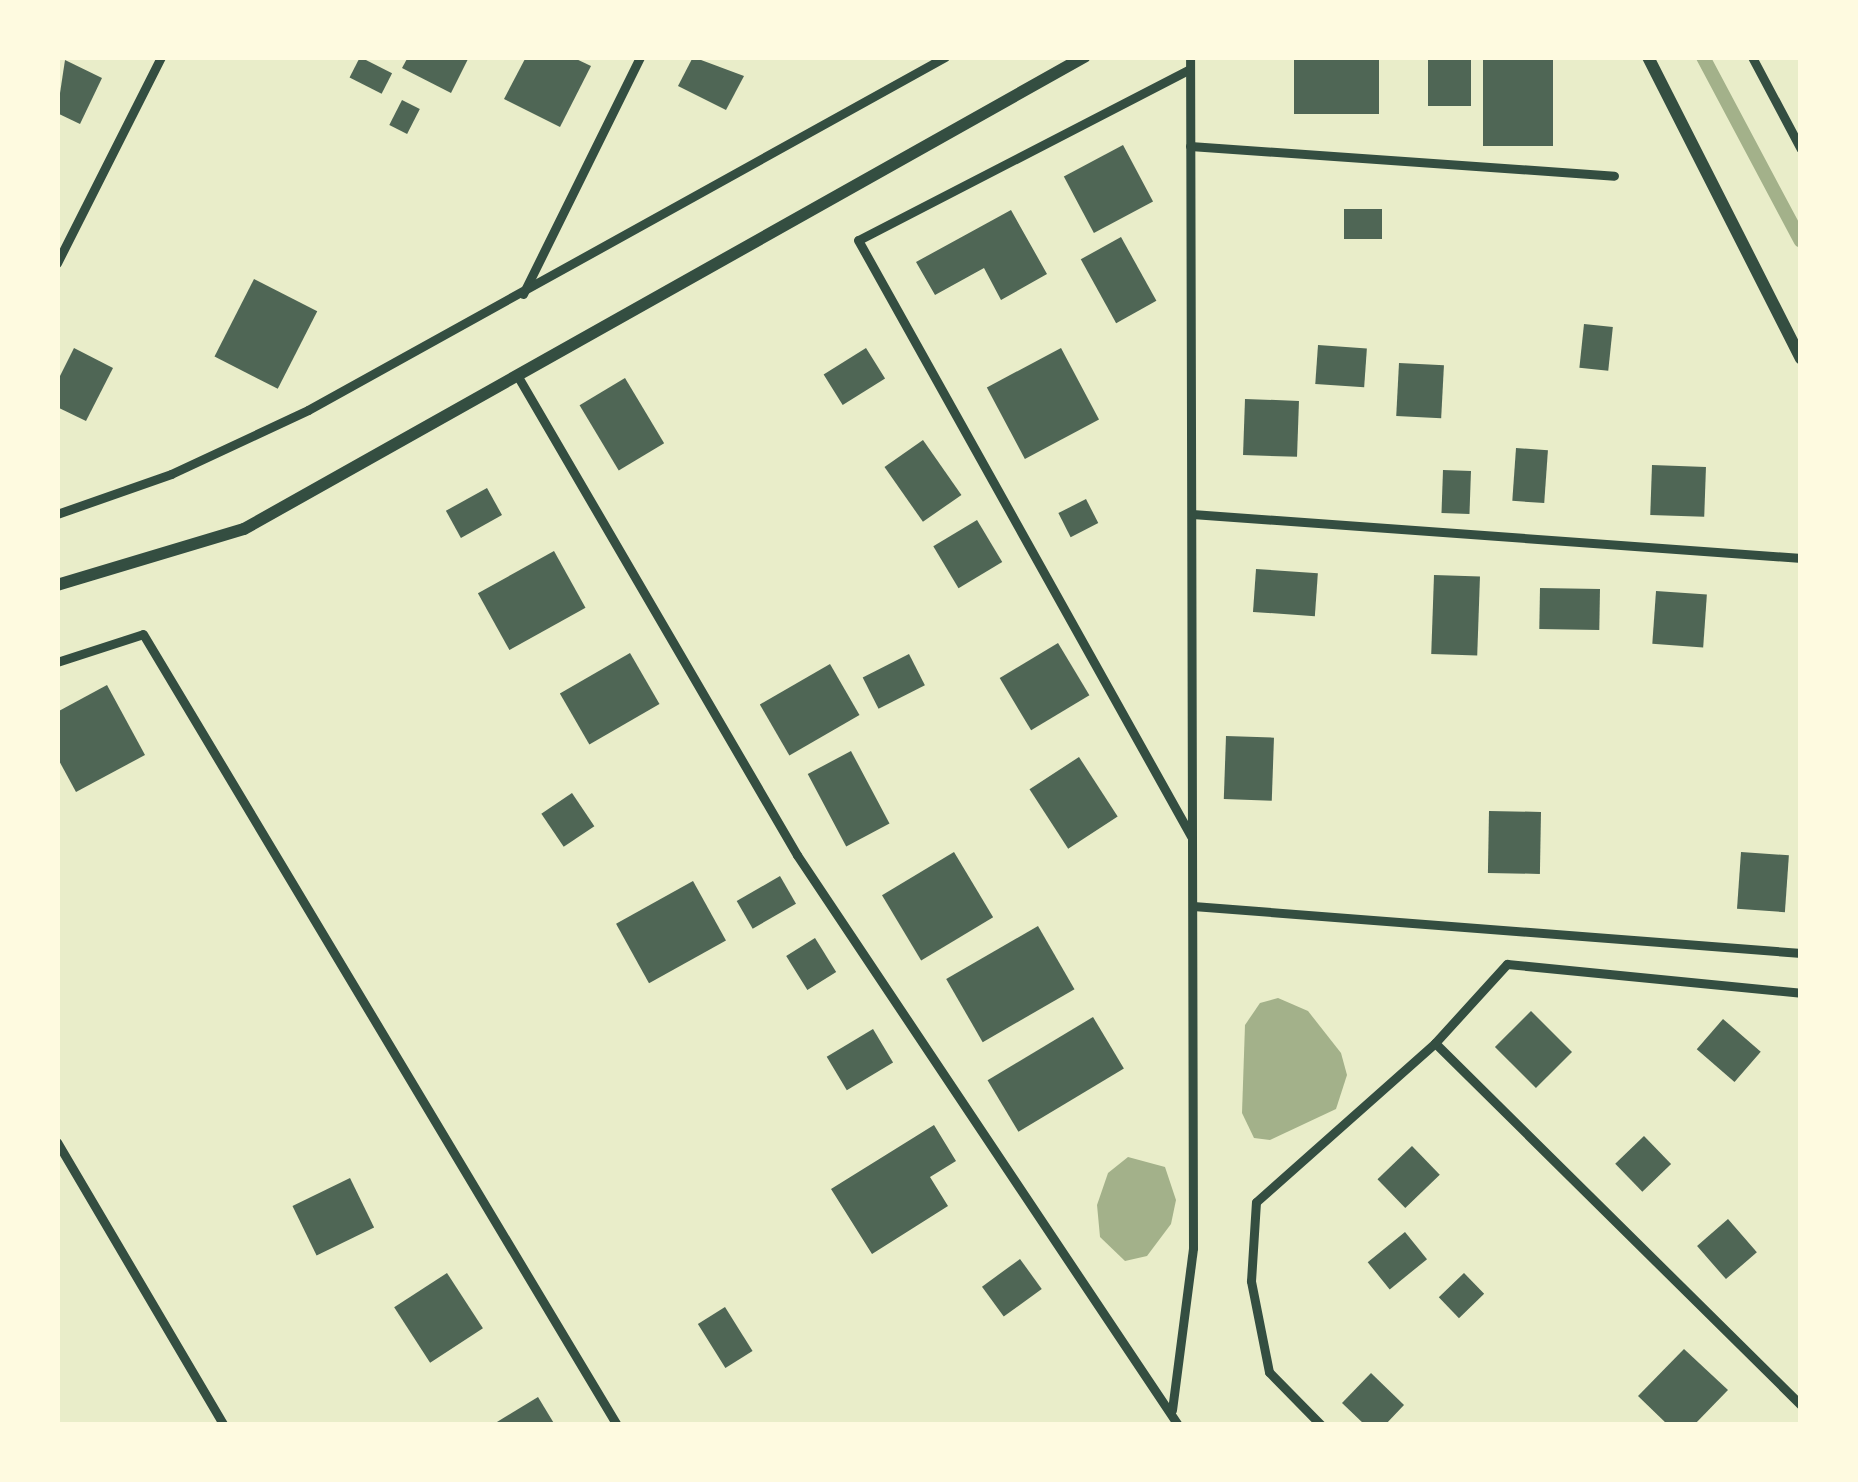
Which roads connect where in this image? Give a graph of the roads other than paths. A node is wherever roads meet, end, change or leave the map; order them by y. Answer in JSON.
{"nodes":[{"id":1,"x":161,"y":57,"type":"edge"},
{"id":2,"x":640,"y":57,"type":"edge"},
{"id":3,"x":946,"y":57,"type":"edge"},
{"id":4,"x":1084,"y":57,"type":"edge"},
{"id":5,"x":1648,"y":57,"type":"edge"},
{"id":6,"x":1752,"y":57,"type":"edge"},
{"id":7,"x":1190,"y":63,"type":"edge"},
{"id":8,"x":1190,"y":146,"type":"junction"},
{"id":9,"x":1801,"y":149,"type":"edge"},
{"id":10,"x":1614,"y":176,"type":"dead end"},
{"id":11,"x":57,"y":263,"type":"edge"},
{"id":12,"x":522,"y":297,"type":"junction"},
{"id":13,"x":1801,"y":358,"type":"edge"},
{"id":14,"x":517,"y":375,"type":"junction"},
{"id":15,"x":57,"y":514,"type":"edge"},
{"id":16,"x":1192,"y":514,"type":"junction"},
{"id":17,"x":1801,"y":558,"type":"edge"},
{"id":18,"x":57,"y":585,"type":"edge"},
{"id":19,"x":57,"y":662,"type":"edge"},
{"id":20,"x":1193,"y":841,"type":"junction"},
{"id":21,"x":1193,"y":906,"type":"junction"},
{"id":22,"x":1801,"y":953,"type":"edge"},
{"id":23,"x":1801,"y":993,"type":"edge"},
{"id":24,"x":1435,"y":1043,"type":"junction"},
{"id":25,"x":57,"y":1142,"type":"edge"},
{"id":26,"x":1801,"y":1405,"type":"edge"},
{"id":27,"x":1172,"y":1410,"type":"junction"},
{"id":28,"x":224,"y":1425,"type":"edge"},
{"id":29,"x":617,"y":1425,"type":"edge"},
{"id":30,"x":1178,"y":1425,"type":"edge"},
{"id":31,"x":1321,"y":1425,"type":"edge"}],
"edges":[{"from":1,"to":11,"type":"lane"},
{"from":2,"to":12,"type":"lane"},
{"from":3,"to":12,"type":"lane"},
{"from":4,"to":14,"type":"street"},
{"from":5,"to":13,"type":"street"},
{"from":6,"to":9,"type":"lane"},
{"from":7,"to":8,"type":"lane"},
{"from":7,"to":20,"type":"lane"},
{"from":8,"to":10,"type":"lane"},
{"from":8,"to":16,"type":"lane"},
{"from":12,"to":15,"type":"lane"},
{"from":14,"to":18,"type":"street"},
{"from":14,"to":27,"type":"lane"},
{"from":16,"to":17,"type":"lane"},
{"from":16,"to":20,"type":"lane"},
{"from":19,"to":29,"type":"lane"},
{"from":20,"to":21,"type":"lane"},
{"from":21,"to":22,"type":"lane"},
{"from":21,"to":27,"type":"lane"},
{"from":23,"to":24,"type":"lane"},
{"from":24,"to":26,"type":"lane"},
{"from":24,"to":31,"type":"lane"},
{"from":25,"to":28,"type":"lane"},
{"from":27,"to":30,"type":"lane"}]}
